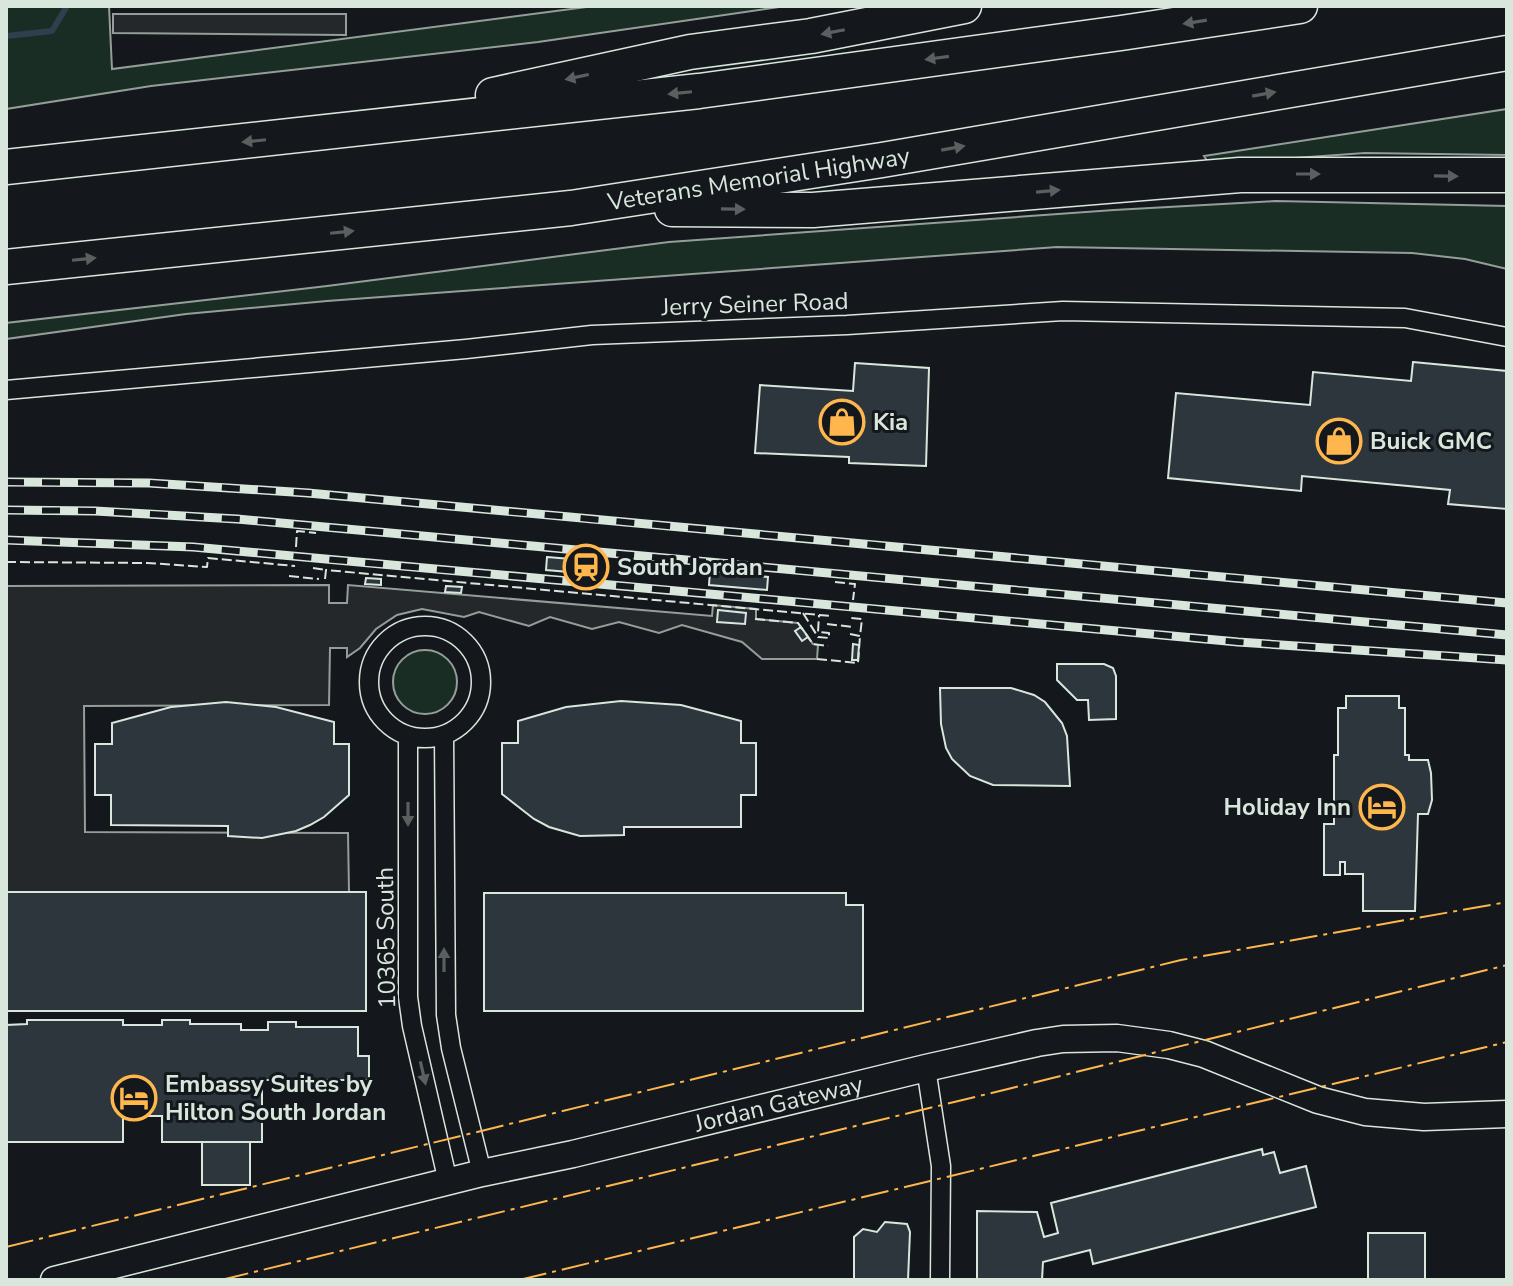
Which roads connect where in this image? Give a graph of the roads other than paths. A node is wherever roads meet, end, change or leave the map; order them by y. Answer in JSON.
{"nodes":[{"id":1,"x":964,"y":6,"type":"edge"},
{"id":2,"x":1300,"y":6,"type":"edge"},
{"id":3,"x":1507,"y":53,"type":"edge"},
{"id":4,"x":313,"y":134,"type":"junction"},
{"id":5,"x":6,"y":167,"type":"edge"},
{"id":6,"x":1503,"y":176,"type":"edge"},
{"id":7,"x":571,"y":208,"type":"junction"},
{"id":8,"x":6,"y":267,"type":"edge"},
{"id":9,"x":1507,"y":337,"type":"edge"},
{"id":10,"x":6,"y":390,"type":"edge"},
{"id":11,"x":444,"y":735,"type":"junction"},
{"id":12,"x":408,"y":736,"type":"junction"},
{"id":13,"x":926,"y":1068,"type":"junction"},
{"id":14,"x":1507,"y":1114,"type":"edge"},
{"id":15,"x":482,"y":1173,"type":"junction"},
{"id":16,"x":448,"y":1182,"type":"junction"},
{"id":17,"x":54,"y":1280,"type":"edge"},
{"id":18,"x":940,"y":1280,"type":"edge"}],
"edges":[{"from":1,"to":4,"type":"highway","one_way":true},
{"from":2,"to":4,"type":"highway","one_way":true},
{"from":7,"to":3,"type":"highway","name":"Veterans Memorial Highway","one_way":true},
{"from":4,"to":5,"type":"highway","one_way":true},
{"from":7,"to":6,"type":"highway","one_way":true},
{"from":8,"to":7,"type":"highway","name":"Veterans Memorial Highway","one_way":true},
{"from":9,"to":10,"type":"street","name":"Jerry Seiner Road"},
{"from":11,"to":12,"type":"street"},
{"from":11,"to":12,"type":"street"},
{"from":15,"to":11,"type":"street","one_way":true},
{"from":12,"to":16,"type":"street","name":"10365 South","one_way":true},
{"from":13,"to":14,"type":"main road","name":"Jordan Gateway"},
{"from":13,"to":15,"type":"main road","name":"Jordan Gateway"},
{"from":13,"to":18,"type":"street"},
{"from":15,"to":16,"type":"main road","name":"Jordan Gateway"},
{"from":16,"to":17,"type":"main road","name":"Jordan Gateway"}]}
